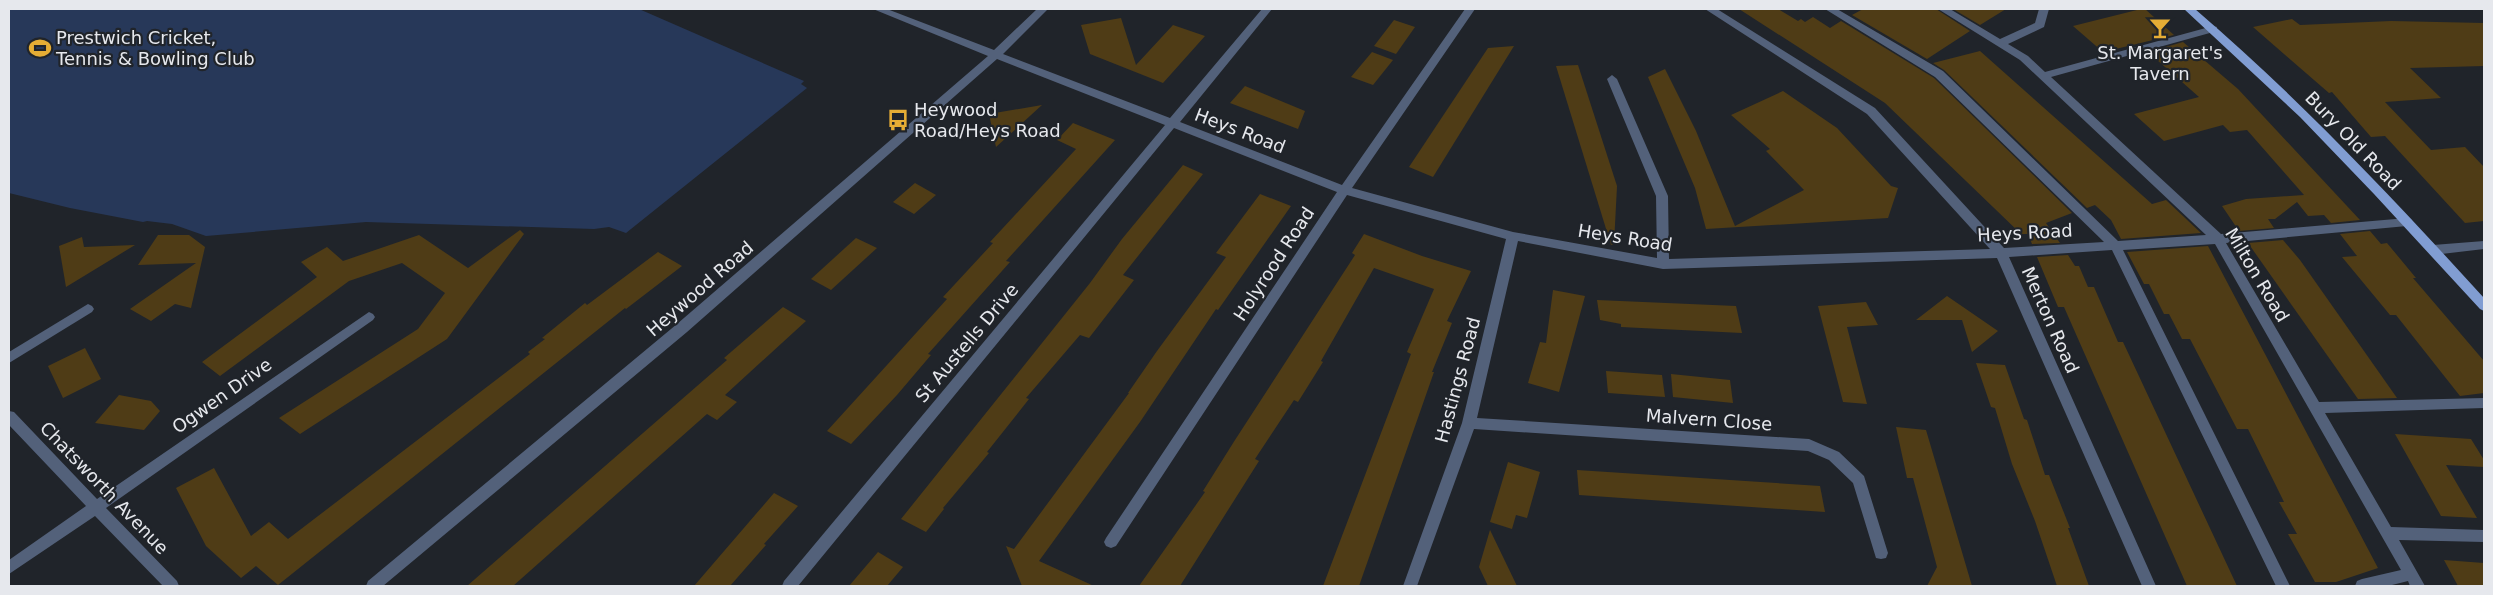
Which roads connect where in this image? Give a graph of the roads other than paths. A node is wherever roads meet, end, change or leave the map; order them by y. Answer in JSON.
{"nodes":[{"id":1,"x":878,"y":9,"type":"edge"},
{"id":2,"x":1042,"y":9,"type":"edge"},
{"id":3,"x":1267,"y":9,"type":"edge"},
{"id":4,"x":1470,"y":9,"type":"edge"},
{"id":5,"x":1710,"y":9,"type":"edge"},
{"id":6,"x":1830,"y":9,"type":"edge"},
{"id":7,"x":1943,"y":9,"type":"edge"},
{"id":8,"x":2044,"y":9,"type":"edge"},
{"id":9,"x":2189,"y":9,"type":"edge"},
{"id":10,"x":2213,"y":28,"type":"junction"},
{"id":11,"x":2001,"y":43,"type":"junction"},
{"id":12,"x":995,"y":55,"type":"junction"},
{"id":13,"x":2042,"y":76,"type":"junction"},
{"id":14,"x":1612,"y":79,"type":"dead end"},
{"id":15,"x":1173,"y":124,"type":"junction"},
{"id":16,"x":1344,"y":190,"type":"junction"},
{"id":17,"x":2407,"y":222,"type":"junction"},
{"id":18,"x":1512,"y":236,"type":"junction"},
{"id":19,"x":2218,"y":239,"type":"junction"},
{"id":20,"x":2484,"y":245,"type":"edge"},
{"id":21,"x":2115,"y":246,"type":"junction"},
{"id":22,"x":2433,"y":250,"type":"junction"},
{"id":23,"x":2001,"y":253,"type":"junction"},
{"id":24,"x":1663,"y":264,"type":"junction"},
{"id":25,"x":2484,"y":306,"type":"edge"},
{"id":26,"x":88,"y":309,"type":"dead end"},
{"id":27,"x":369,"y":317,"type":"dead end"},
{"id":28,"x":9,"y":358,"type":"edge"},
{"id":29,"x":2484,"y":403,"type":"edge"},
{"id":30,"x":2316,"y":408,"type":"junction"},
{"id":31,"x":9,"y":416,"type":"edge"},
{"id":32,"x":1469,"y":423,"type":"junction"},
{"id":33,"x":97,"y":507,"type":"junction"},
{"id":34,"x":2389,"y":533,"type":"junction"},
{"id":35,"x":2484,"y":536,"type":"edge"},
{"id":36,"x":1111,"y":542,"type":"dead end"},
{"id":37,"x":1881,"y":553,"type":"dead end"},
{"id":38,"x":9,"y":568,"type":"edge"},
{"id":39,"x":2414,"y":580,"type":"edge"},
{"id":40,"x":172,"y":586,"type":"edge"},
{"id":41,"x":372,"y":586,"type":"edge"},
{"id":42,"x":789,"y":586,"type":"edge"},
{"id":43,"x":1410,"y":586,"type":"edge"},
{"id":44,"x":2149,"y":586,"type":"edge"},
{"id":45,"x":2283,"y":586,"type":"edge"},
{"id":46,"x":2362,"y":586,"type":"edge"}],
"edges":[{"from":1,"to":12,"type":"street","name":"Heys Road"},
{"from":2,"to":12,"type":"street","name":"Heywood Road"},
{"from":3,"to":15,"type":"street","name":"St Austells Drive"},
{"from":4,"to":16,"type":"street","name":"Holyrood Road"},
{"from":5,"to":23,"type":"street","name":"Merton Road"},
{"from":6,"to":21,"type":"street"},
{"from":7,"to":11,"type":"street","name":"Milton Road"},
{"from":8,"to":11,"type":"street"},
{"from":9,"to":10,"type":"main road","name":"Bury Old Road"},
{"from":10,"to":13,"type":"street"},
{"from":10,"to":17,"type":"main road","name":"Bury Old Road"},
{"from":11,"to":13,"type":"street","name":"Milton Road"},
{"from":12,"to":15,"type":"street","name":"Heys Road"},
{"from":12,"to":41,"type":"street","name":"Heywood Road"},
{"from":13,"to":19,"type":"street","name":"Milton Road"},
{"from":14,"to":24,"type":"street"},
{"from":15,"to":16,"type":"street","name":"Heys Road"},
{"from":15,"to":42,"type":"street","name":"St Austells Drive"},
{"from":16,"to":18,"type":"street","name":"Heys Road"},
{"from":16,"to":36,"type":"street","name":"Holyrood Road"},
{"from":17,"to":19,"type":"street","name":"Heys Road"},
{"from":17,"to":22,"type":"main road","name":"Bury Old Road"},
{"from":18,"to":24,"type":"street","name":"Heys Road"},
{"from":18,"to":32,"type":"street","name":"Hastings Road"},
{"from":19,"to":21,"type":"street","name":"Heys Road"},
{"from":19,"to":30,"type":"street","name":"Milton Road"},
{"from":20,"to":22,"type":"street"},
{"from":21,"to":23,"type":"street","name":"Heys Road"},
{"from":21,"to":45,"type":"street"},
{"from":22,"to":25,"type":"main road","name":"Bury Old Road"},
{"from":23,"to":24,"type":"street","name":"Heys Road"},
{"from":23,"to":44,"type":"street","name":"Merton Road"},
{"from":26,"to":28,"type":"street"},
{"from":27,"to":33,"type":"street","name":"Ogwen Drive"},
{"from":29,"to":30,"type":"street"},
{"from":30,"to":34,"type":"street","name":"Milton Road"},
{"from":31,"to":33,"type":"street","name":"Chatsworth Avenue"},
{"from":32,"to":37,"type":"street","name":"Malvern Close"},
{"from":32,"to":43,"type":"street","name":"Hastings Road"},
{"from":33,"to":38,"type":"street","name":"Ogwen Drive"},
{"from":33,"to":40,"type":"street","name":"Chatsworth Avenue"},
{"from":34,"to":35,"type":"street"},
{"from":34,"to":39,"type":"street","name":"Milton Road"},
{"from":39,"to":46,"type":"street"}]}
